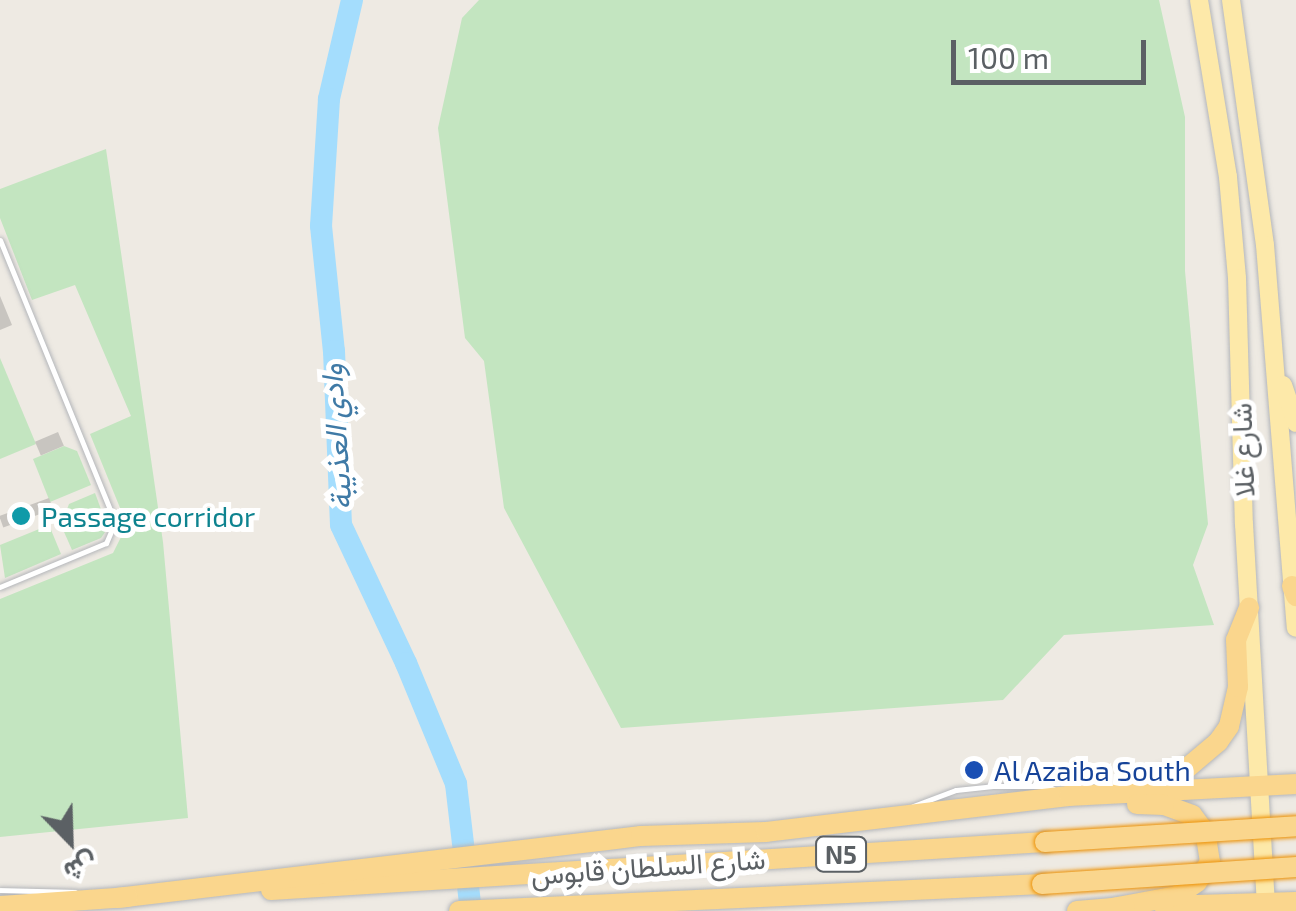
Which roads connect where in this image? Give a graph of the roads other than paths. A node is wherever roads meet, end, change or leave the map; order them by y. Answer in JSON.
{"nodes":[{"id":1,"x":1200,"y":0,"type":"edge"},
{"id":2,"x":1232,"y":0,"type":"edge"},
{"id":3,"x":0,"y":240,"type":"edge"},
{"id":4,"x":1274,"y":357,"type":"junction"},
{"id":5,"x":1294,"y":414,"type":"edge"},
{"id":6,"x":0,"y":587,"type":"edge"},
{"id":7,"x":1294,"y":591,"type":"edge"},
{"id":8,"x":1249,"y":607,"type":"junction"},
{"id":9,"x":1296,"y":628,"type":"edge"},
{"id":10,"x":1296,"y":784,"type":"edge"},
{"id":11,"x":1262,"y":787,"type":"junction"},
{"id":12,"x":1099,"y":794,"type":"junction"},
{"id":13,"x":1069,"y":796,"type":"junction"},
{"id":14,"x":1003,"y":804,"type":"junction"},
{"id":15,"x":899,"y":815,"type":"junction"},
{"id":16,"x":1296,"y":826,"type":"edge"},
{"id":17,"x":1296,"y":868,"type":"edge"},
{"id":18,"x":358,"y":876,"type":"junction"},
{"id":19,"x":0,"y":890,"type":"edge"},
{"id":20,"x":107,"y":898,"type":"junction"},
{"id":21,"x":1296,"y":902,"type":"edge"},
{"id":22,"x":0,"y":906,"type":"edge"},
{"id":23,"x":1265,"y":907,"type":"edge"},
{"id":24,"x":1112,"y":908,"type":"junction"},
{"id":25,"x":459,"y":911,"type":"edge"},
{"id":26,"x":1077,"y":911,"type":"edge"}],
"edges":[{"from":1,"to":8,"type":"main road","name":"شارع غلا"},
{"from":2,"to":4,"type":"main road","name":"شارع غلا"},
{"from":3,"to":6,"type":"lane"},
{"from":4,"to":5,"type":"main road"},
{"from":4,"to":7,"type":"main road","name":"شارع غلا"},
{"from":7,"to":9,"type":"main road","name":"شارع غلا"},
{"from":8,"to":11,"type":"main road","name":"شارع غلا"},
{"from":8,"to":12,"type":"highway"},
{"from":10,"to":11,"type":"highway"},
{"from":11,"to":12,"type":"highway"},
{"from":11,"to":23,"type":"main road","name":"شارع غلا"},
{"from":12,"to":13,"type":"highway"},
{"from":13,"to":14,"type":"highway"},
{"from":13,"to":15,"type":"lane"},
{"from":14,"to":15,"type":"highway"},
{"from":14,"to":24,"type":"highway"},
{"from":15,"to":18,"type":"highway"},
{"from":16,"to":18,"type":"highway","name":"شارع السلطان قابوس","number":"N5","bridge":true},
{"from":17,"to":25,"type":"highway","name":"شارع السلطان قابوس","number":"N5","bridge":true},
{"from":18,"to":20,"type":"highway"},
{"from":19,"to":20,"type":"lane"},
{"from":20,"to":22,"type":"highway"},
{"from":21,"to":23,"type":"highway"},
{"from":23,"to":24,"type":"highway"},
{"from":24,"to":26,"type":"highway"}]}
